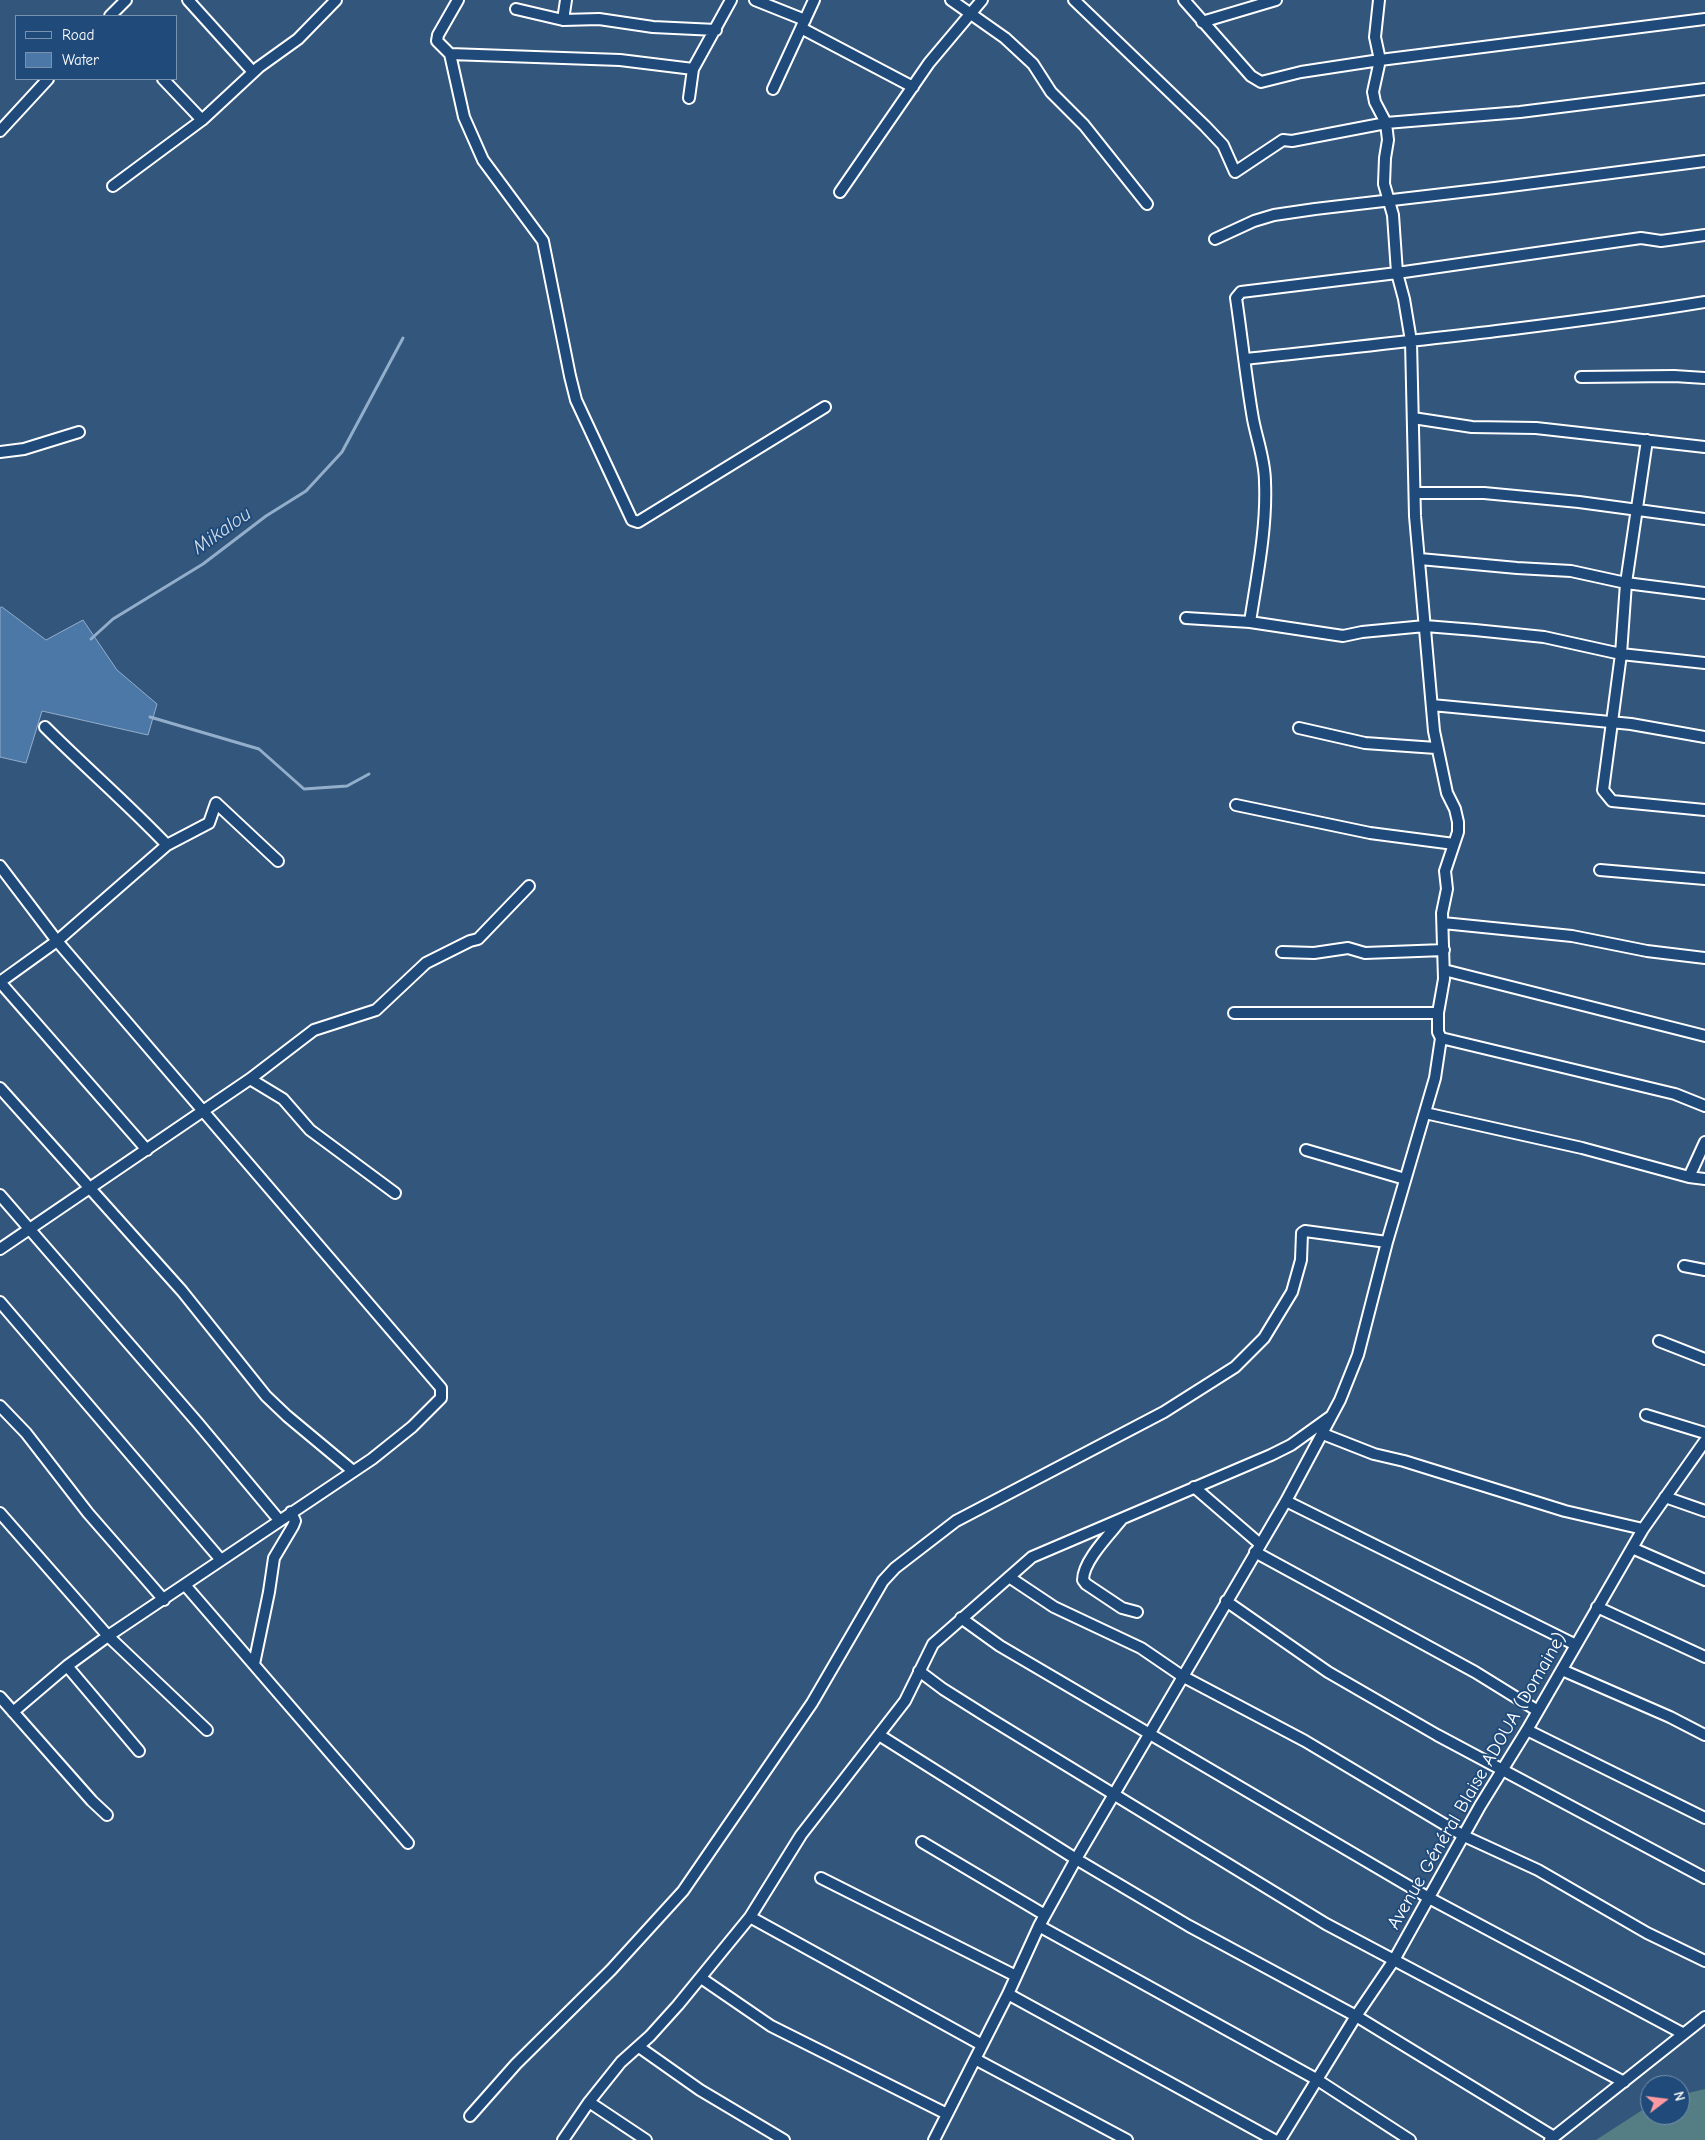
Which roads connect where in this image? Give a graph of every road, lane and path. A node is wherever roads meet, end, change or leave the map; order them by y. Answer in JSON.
{"nodes":[{"id":1,"x":126,"y":0,"type":"edge"},
{"id":2,"x":188,"y":0,"type":"edge"},
{"id":3,"x":336,"y":0,"type":"edge"},
{"id":4,"x":458,"y":0,"type":"edge"},
{"id":5,"x":566,"y":0,"type":"edge"},
{"id":6,"x":731,"y":0,"type":"edge"},
{"id":7,"x":755,"y":0,"type":"edge"},
{"id":8,"x":814,"y":0,"type":"edge"},
{"id":9,"x":951,"y":0,"type":"edge"},
{"id":10,"x":982,"y":0,"type":"edge"},
{"id":11,"x":1074,"y":0,"type":"edge"},
{"id":12,"x":1184,"y":0,"type":"edge"},
{"id":13,"x":1276,"y":0,"type":"edge"},
{"id":14,"x":1378,"y":0,"type":"edge"},
{"id":15,"x":516,"y":10,"type":"dead end"},
{"id":16,"x":970,"y":13,"type":"junction"},
{"id":17,"x":111,"y":15,"type":"edge"},
{"id":18,"x":1705,"y":19,"type":"edge"},
{"id":19,"x":563,"y":20,"type":"junction"},
{"id":20,"x":1202,"y":22,"type":"junction"},
{"id":21,"x":803,"y":24,"type":"junction"},
{"id":22,"x":716,"y":30,"type":"junction"},
{"id":23,"x":450,"y":54,"type":"junction"},
{"id":24,"x":1380,"y":60,"type":"junction"},
{"id":25,"x":693,"y":69,"type":"junction"},
{"id":26,"x":253,"y":72,"type":"junction"},
{"id":27,"x":47,"y":80,"type":"edge"},
{"id":28,"x":164,"y":80,"type":"edge"},
{"id":29,"x":913,"y":87,"type":"junction"},
{"id":30,"x":1705,"y":89,"type":"edge"},
{"id":31,"x":773,"y":90,"type":"dead end"},
{"id":32,"x":689,"y":98,"type":"dead end"},
{"id":33,"x":202,"y":120,"type":"junction"},
{"id":34,"x":1386,"y":123,"type":"junction"},
{"id":35,"x":0,"y":131,"type":"edge"},
{"id":36,"x":1705,"y":161,"type":"edge"},
{"id":37,"x":113,"y":186,"type":"dead end"},
{"id":38,"x":840,"y":192,"type":"dead end"},
{"id":39,"x":1389,"y":201,"type":"junction"},
{"id":40,"x":1147,"y":204,"type":"dead end"},
{"id":41,"x":1705,"y":235,"type":"edge"},
{"id":42,"x":1215,"y":239,"type":"dead end"},
{"id":43,"x":1397,"y":273,"type":"junction"},
{"id":44,"x":1705,"y":302,"type":"edge"},
{"id":45,"x":1411,"y":341,"type":"junction"},
{"id":46,"x":1246,"y":359,"type":"junction"},
{"id":47,"x":1581,"y":377,"type":"dead end"},
{"id":48,"x":1705,"y":378,"type":"edge"},
{"id":49,"x":825,"y":408,"type":"dead end"},
{"id":50,"x":1413,"y":418,"type":"junction"},
{"id":51,"x":79,"y":432,"type":"dead end"},
{"id":52,"x":1647,"y":440,"type":"junction"},
{"id":53,"x":1705,"y":447,"type":"edge"},
{"id":54,"x":0,"y":452,"type":"edge"},
{"id":55,"x":1415,"y":493,"type":"junction"},
{"id":56,"x":1638,"y":510,"type":"junction"},
{"id":57,"x":1705,"y":519,"type":"edge"},
{"id":58,"x":1420,"y":558,"type":"junction"},
{"id":59,"x":1626,"y":583,"type":"junction"},
{"id":60,"x":1705,"y":593,"type":"edge"},
{"id":61,"x":1186,"y":618,"type":"dead end"},
{"id":62,"x":1250,"y":622,"type":"junction"},
{"id":63,"x":1425,"y":626,"type":"junction"},
{"id":64,"x":1621,"y":654,"type":"junction"},
{"id":65,"x":1705,"y":663,"type":"edge"},
{"id":66,"x":1432,"y":705,"type":"junction"},
{"id":67,"x":1612,"y":722,"type":"junction"},
{"id":68,"x":44,"y":727,"type":"dead end"},
{"id":69,"x":1298,"y":728,"type":"dead end"},
{"id":70,"x":1705,"y":737,"type":"edge"},
{"id":71,"x":1436,"y":748,"type":"junction"},
{"id":72,"x":1236,"y":805,"type":"dead end"},
{"id":73,"x":1705,"y":810,"type":"edge"},
{"id":74,"x":1454,"y":844,"type":"junction"},
{"id":75,"x":167,"y":845,"type":"junction"},
{"id":76,"x":278,"y":861,"type":"dead end"},
{"id":77,"x":0,"y":866,"type":"edge"},
{"id":78,"x":1600,"y":870,"type":"dead end"},
{"id":79,"x":1705,"y":879,"type":"edge"},
{"id":80,"x":529,"y":886,"type":"dead end"},
{"id":81,"x":1443,"y":922,"type":"junction"},
{"id":82,"x":57,"y":941,"type":"junction"},
{"id":83,"x":1444,"y":950,"type":"junction"},
{"id":84,"x":1282,"y":952,"type":"dead end"},
{"id":85,"x":1705,"y":958,"type":"edge"},
{"id":86,"x":1444,"y":970,"type":"junction"},
{"id":87,"x":0,"y":982,"type":"edge"},
{"id":88,"x":1438,"y":1012,"type":"junction"},
{"id":89,"x":1234,"y":1014,"type":"dead end"},
{"id":90,"x":1705,"y":1036,"type":"edge"},
{"id":91,"x":1442,"y":1038,"type":"junction"},
{"id":92,"x":250,"y":1079,"type":"junction"},
{"id":93,"x":0,"y":1088,"type":"edge"},
{"id":94,"x":1705,"y":1106,"type":"edge"},
{"id":95,"x":204,"y":1112,"type":"junction"},
{"id":96,"x":1425,"y":1113,"type":"junction"},
{"id":97,"x":1705,"y":1142,"type":"edge"},
{"id":98,"x":147,"y":1150,"type":"junction"},
{"id":99,"x":1306,"y":1150,"type":"dead end"},
{"id":100,"x":1689,"y":1177,"type":"junction"},
{"id":101,"x":1405,"y":1178,"type":"junction"},
{"id":102,"x":1705,"y":1179,"type":"edge"},
{"id":103,"x":89,"y":1188,"type":"junction"},
{"id":104,"x":395,"y":1193,"type":"dead end"},
{"id":105,"x":0,"y":1195,"type":"edge"},
{"id":106,"x":30,"y":1228,"type":"junction"},
{"id":107,"x":1387,"y":1242,"type":"junction"},
{"id":108,"x":0,"y":1249,"type":"edge"},
{"id":109,"x":1684,"y":1266,"type":"dead end"},
{"id":110,"x":1705,"y":1270,"type":"edge"},
{"id":111,"x":0,"y":1302,"type":"edge"},
{"id":112,"x":1659,"y":1341,"type":"dead end"},
{"id":113,"x":1705,"y":1359,"type":"edge"},
{"id":114,"x":0,"y":1406,"type":"edge"},
{"id":115,"x":1646,"y":1415,"type":"dead end"},
{"id":116,"x":1332,"y":1416,"type":"junction"},
{"id":117,"x":1705,"y":1433,"type":"edge"},
{"id":118,"x":1323,"y":1434,"type":"junction"},
{"id":119,"x":1705,"y":1441,"type":"edge"},
{"id":120,"x":353,"y":1471,"type":"junction"},
{"id":121,"x":1194,"y":1487,"type":"junction"},
{"id":122,"x":1665,"y":1497,"type":"junction"},
{"id":123,"x":1286,"y":1501,"type":"junction"},
{"id":124,"x":1705,"y":1511,"type":"edge"},
{"id":125,"x":292,"y":1512,"type":"junction"},
{"id":126,"x":0,"y":1513,"type":"edge"},
{"id":127,"x":1122,"y":1518,"type":"junction"},
{"id":128,"x":279,"y":1520,"type":"junction"},
{"id":129,"x":1643,"y":1529,"type":"junction"},
{"id":130,"x":1258,"y":1548,"type":"junction"},
{"id":131,"x":1632,"y":1548,"type":"junction"},
{"id":132,"x":221,"y":1560,"type":"junction"},
{"id":133,"x":1008,"y":1576,"type":"junction"},
{"id":134,"x":1705,"y":1580,"type":"edge"},
{"id":135,"x":186,"y":1585,"type":"junction"},
{"id":136,"x":164,"y":1600,"type":"junction"},
{"id":137,"x":1226,"y":1601,"type":"junction"},
{"id":138,"x":1598,"y":1607,"type":"junction"},
{"id":139,"x":1137,"y":1612,"type":"dead end"},
{"id":140,"x":962,"y":1618,"type":"junction"},
{"id":141,"x":108,"y":1636,"type":"junction"},
{"id":142,"x":1576,"y":1645,"type":"junction"},
{"id":143,"x":1705,"y":1657,"type":"edge"},
{"id":144,"x":254,"y":1664,"type":"junction"},
{"id":145,"x":67,"y":1666,"type":"junction"},
{"id":146,"x":1562,"y":1670,"type":"junction"},
{"id":147,"x":919,"y":1671,"type":"junction"},
{"id":148,"x":1182,"y":1676,"type":"junction"},
{"id":149,"x":0,"y":1697,"type":"edge"},
{"id":150,"x":1538,"y":1710,"type":"junction"},
{"id":151,"x":13,"y":1712,"type":"junction"},
{"id":152,"x":207,"y":1730,"type":"dead end"},
{"id":153,"x":1527,"y":1730,"type":"junction"},
{"id":154,"x":1148,"y":1734,"type":"junction"},
{"id":155,"x":879,"y":1735,"type":"junction"},
{"id":156,"x":1705,"y":1735,"type":"edge"},
{"id":157,"x":139,"y":1751,"type":"dead end"},
{"id":158,"x":1504,"y":1769,"type":"junction"},
{"id":159,"x":1113,"y":1794,"type":"junction"},
{"id":160,"x":107,"y":1815,"type":"dead end"},
{"id":161,"x":1705,"y":1818,"type":"edge"},
{"id":162,"x":1464,"y":1836,"type":"junction"},
{"id":163,"x":922,"y":1842,"type":"dead end"},
{"id":164,"x":408,"y":1843,"type":"dead end"},
{"id":165,"x":1076,"y":1859,"type":"junction"},
{"id":166,"x":821,"y":1878,"type":"dead end"},
{"id":167,"x":1705,"y":1878,"type":"edge"},
{"id":168,"x":1429,"y":1898,"type":"junction"},
{"id":169,"x":1045,"y":1916,"type":"junction"},
{"id":170,"x":750,"y":1918,"type":"junction"},
{"id":171,"x":1040,"y":1926,"type":"junction"},
{"id":172,"x":1394,"y":1960,"type":"junction"},
{"id":173,"x":1705,"y":1961,"type":"edge"},
{"id":174,"x":1016,"y":1976,"type":"junction"},
{"id":175,"x":701,"y":1978,"type":"junction"},
{"id":176,"x":1008,"y":1994,"type":"junction"},
{"id":177,"x":1356,"y":2016,"type":"junction"},
{"id":178,"x":1705,"y":2017,"type":"edge"},
{"id":179,"x":1682,"y":2033,"type":"junction"},
{"id":180,"x":982,"y":2045,"type":"junction"},
{"id":181,"x":639,"y":2046,"type":"junction"},
{"id":182,"x":975,"y":2059,"type":"junction"},
{"id":183,"x":1316,"y":2079,"type":"junction"},
{"id":184,"x":1624,"y":2082,"type":"junction"},
{"id":185,"x":588,"y":2102,"type":"junction"},
{"id":186,"x":947,"y":2114,"type":"junction"},
{"id":187,"x":470,"y":2116,"type":"dead end"},
{"id":188,"x":1281,"y":2139,"type":"edge"},
{"id":189,"x":1552,"y":2139,"type":"edge"},
{"id":190,"x":563,"y":2140,"type":"edge"},
{"id":191,"x":646,"y":2140,"type":"edge"},
{"id":192,"x":784,"y":2140,"type":"edge"},
{"id":193,"x":934,"y":2140,"type":"edge"},
{"id":194,"x":1127,"y":2140,"type":"edge"},
{"id":195,"x":1410,"y":2140,"type":"edge"}],
"edges":[{"from":1,"to":17,"type":"street"},
{"from":2,"to":26,"type":"street"},
{"from":3,"to":26,"type":"street"},
{"from":4,"to":23,"type":"street"},
{"from":5,"to":19,"type":"street"},
{"from":6,"to":22,"type":"street"},
{"from":7,"to":21,"type":"street"},
{"from":8,"to":21,"type":"street"},
{"from":9,"to":16,"type":"street"},
{"from":10,"to":16,"type":"street"},
{"from":11,"to":34,"type":"street"},
{"from":12,"to":20,"type":"street"},
{"from":13,"to":20,"type":"street"},
{"from":14,"to":24,"type":"street"},
{"from":15,"to":19,"type":"street"},
{"from":16,"to":29,"type":"street"},
{"from":16,"to":40,"type":"street"},
{"from":18,"to":24,"type":"street"},
{"from":19,"to":22,"type":"street"},
{"from":20,"to":24,"type":"street"},
{"from":21,"to":29,"type":"street"},
{"from":21,"to":31,"type":"street"},
{"from":22,"to":25,"type":"street"},
{"from":23,"to":25,"type":"street"},
{"from":23,"to":49,"type":"street"},
{"from":24,"to":34,"type":"street"},
{"from":25,"to":32,"type":"street"},
{"from":26,"to":33,"type":"street"},
{"from":27,"to":35,"type":"street"},
{"from":28,"to":33,"type":"street"},
{"from":29,"to":38,"type":"street"},
{"from":30,"to":34,"type":"street"},
{"from":33,"to":37,"type":"street"},
{"from":34,"to":39,"type":"street"},
{"from":36,"to":39,"type":"street"},
{"from":39,"to":42,"type":"street"},
{"from":39,"to":43,"type":"street"},
{"from":41,"to":43,"type":"street"},
{"from":43,"to":45,"type":"street"},
{"from":43,"to":46,"type":"street"},
{"from":44,"to":45,"type":"street"},
{"from":45,"to":46,"type":"street"},
{"from":45,"to":50,"type":"street"},
{"from":46,"to":62,"type":"street"},
{"from":47,"to":48,"type":"street"},
{"from":50,"to":52,"type":"street"},
{"from":50,"to":55,"type":"street"},
{"from":51,"to":54,"type":"street"},
{"from":52,"to":53,"type":"street"},
{"from":52,"to":56,"type":"street"},
{"from":55,"to":56,"type":"street"},
{"from":55,"to":58,"type":"street"},
{"from":56,"to":57,"type":"street"},
{"from":56,"to":59,"type":"street"},
{"from":58,"to":59,"type":"street"},
{"from":58,"to":63,"type":"street"},
{"from":59,"to":60,"type":"street"},
{"from":59,"to":64,"type":"street"},
{"from":61,"to":62,"type":"street"},
{"from":62,"to":63,"type":"street"},
{"from":63,"to":64,"type":"street"},
{"from":63,"to":66,"type":"street"},
{"from":64,"to":65,"type":"street"},
{"from":64,"to":67,"type":"street"},
{"from":66,"to":67,"type":"street"},
{"from":66,"to":71,"type":"street"},
{"from":67,"to":70,"type":"street"},
{"from":67,"to":73,"type":"street"},
{"from":68,"to":75,"type":"street"},
{"from":69,"to":71,"type":"street"},
{"from":71,"to":74,"type":"street"},
{"from":72,"to":74,"type":"street"},
{"from":74,"to":81,"type":"street"},
{"from":75,"to":76,"type":"street"},
{"from":75,"to":82,"type":"street"},
{"from":77,"to":82,"type":"street"},
{"from":78,"to":79,"type":"street"},
{"from":80,"to":92,"type":"street"},
{"from":81,"to":83,"type":"street"},
{"from":81,"to":85,"type":"street"},
{"from":82,"to":87,"type":"street"},
{"from":82,"to":95,"type":"street"},
{"from":83,"to":84,"type":"street"},
{"from":83,"to":86,"type":"street"},
{"from":86,"to":88,"type":"street"},
{"from":86,"to":90,"type":"street"},
{"from":87,"to":98,"type":"street"},
{"from":88,"to":89,"type":"street"},
{"from":88,"to":91,"type":"street"},
{"from":91,"to":94,"type":"street"},
{"from":91,"to":96,"type":"street"},
{"from":92,"to":95,"type":"street"},
{"from":92,"to":104,"type":"street"},
{"from":93,"to":103,"type":"street"},
{"from":95,"to":98,"type":"street"},
{"from":95,"to":120,"type":"street"},
{"from":96,"to":100,"type":"street"},
{"from":96,"to":101,"type":"street"},
{"from":97,"to":100,"type":"street"},
{"from":98,"to":103,"type":"street"},
{"from":99,"to":101,"type":"street"},
{"from":100,"to":102,"type":"street"},
{"from":101,"to":107,"type":"street"},
{"from":103,"to":106,"type":"street"},
{"from":103,"to":120,"type":"street"},
{"from":105,"to":106,"type":"street"},
{"from":106,"to":108,"type":"street"},
{"from":106,"to":128,"type":"street"},
{"from":107,"to":116,"type":"street"},
{"from":107,"to":187,"type":"street"},
{"from":109,"to":110,"type":"street"},
{"from":111,"to":132,"type":"street"},
{"from":112,"to":113,"type":"street"},
{"from":114,"to":136,"type":"street"},
{"from":115,"to":117,"type":"street"},
{"from":116,"to":118,"type":"street"},
{"from":116,"to":121,"type":"street"},
{"from":118,"to":123,"type":"street"},
{"from":118,"to":129,"type":"street"},
{"from":119,"to":122,"type":"street","name":"Avenue Général Blaise ADOUA (Domaine)"},
{"from":120,"to":125,"type":"street"},
{"from":121,"to":127,"type":"street"},
{"from":121,"to":130,"type":"street"},
{"from":122,"to":124,"type":"street"},
{"from":122,"to":129,"type":"street","name":"Avenue Général Blaise ADOUA (Domaine)"},
{"from":123,"to":130,"type":"street"},
{"from":123,"to":142,"type":"street"},
{"from":125,"to":128,"type":"street"},
{"from":125,"to":144,"type":"street"},
{"from":126,"to":141,"type":"street"},
{"from":127,"to":133,"type":"street"},
{"from":127,"to":139,"type":"street"},
{"from":128,"to":132,"type":"street"},
{"from":129,"to":131,"type":"street","name":"Avenue Général Blaise ADOUA (Domaine)"},
{"from":130,"to":137,"type":"street"},
{"from":130,"to":150,"type":"street"},
{"from":131,"to":134,"type":"street"},
{"from":131,"to":138,"type":"street","name":"Avenue Général Blaise ADOUA (Domaine)"},
{"from":132,"to":135,"type":"street"},
{"from":133,"to":140,"type":"street"},
{"from":133,"to":148,"type":"street"},
{"from":135,"to":136,"type":"street"},
{"from":135,"to":144,"type":"street"},
{"from":136,"to":141,"type":"street"},
{"from":137,"to":148,"type":"street"},
{"from":137,"to":158,"type":"street"},
{"from":138,"to":142,"type":"street","name":"Avenue Général Blaise ADOUA (Domaine)"},
{"from":138,"to":143,"type":"street"},
{"from":140,"to":147,"type":"street"},
{"from":140,"to":154,"type":"street"},
{"from":141,"to":145,"type":"street"},
{"from":141,"to":152,"type":"street"},
{"from":142,"to":146,"type":"street","name":"Avenue Général Blaise ADOUA (Domaine)"},
{"from":144,"to":164,"type":"street"},
{"from":145,"to":151,"type":"street"},
{"from":145,"to":157,"type":"street"},
{"from":146,"to":150,"type":"street","name":"Avenue Général Blaise ADOUA (Domaine)"},
{"from":146,"to":156,"type":"street"},
{"from":147,"to":155,"type":"street"},
{"from":147,"to":159,"type":"street"},
{"from":148,"to":154,"type":"street"},
{"from":148,"to":162,"type":"street"},
{"from":149,"to":151,"type":"street"},
{"from":150,"to":153,"type":"street","name":"Avenue Général Blaise ADOUA (Domaine)"},
{"from":151,"to":160,"type":"street"},
{"from":153,"to":158,"type":"street","name":"Avenue Général Blaise ADOUA (Domaine)"},
{"from":153,"to":161,"type":"street"},
{"from":154,"to":159,"type":"street"},
{"from":154,"to":168,"type":"street"},
{"from":155,"to":165,"type":"street"},
{"from":155,"to":170,"type":"street"},
{"from":158,"to":162,"type":"street","name":"Avenue Général Blaise ADOUA (Domaine)"},
{"from":158,"to":167,"type":"street"},
{"from":159,"to":165,"type":"street"},
{"from":159,"to":172,"type":"street"},
{"from":162,"to":168,"type":"street","name":"Avenue Général Blaise ADOUA (Domaine)"},
{"from":162,"to":173,"type":"street"},
{"from":163,"to":169,"type":"street"},
{"from":165,"to":169,"type":"street"},
{"from":165,"to":177,"type":"street"},
{"from":166,"to":174,"type":"street"},
{"from":168,"to":172,"type":"street","name":"Avenue Général Blaise ADOUA (Domaine)"},
{"from":168,"to":179,"type":"street"},
{"from":169,"to":171,"type":"street"},
{"from":170,"to":175,"type":"street"},
{"from":170,"to":180,"type":"street"},
{"from":171,"to":174,"type":"street"},
{"from":171,"to":183,"type":"street"},
{"from":172,"to":177,"type":"street","name":"Avenue Général Blaise ADOUA (Domaine)"},
{"from":172,"to":184,"type":"street"},
{"from":174,"to":176,"type":"street"},
{"from":175,"to":181,"type":"street"},
{"from":175,"to":186,"type":"street"},
{"from":176,"to":180,"type":"street"},
{"from":176,"to":188,"type":"street"},
{"from":177,"to":183,"type":"street","name":"Avenue Général Blaise ADOUA (Domaine)"},
{"from":177,"to":189,"type":"street"},
{"from":178,"to":179,"type":"street"},
{"from":179,"to":184,"type":"street"},
{"from":180,"to":182,"type":"street"},
{"from":181,"to":185,"type":"street"},
{"from":181,"to":192,"type":"street"},
{"from":182,"to":186,"type":"street"},
{"from":182,"to":194,"type":"street"},
{"from":183,"to":188,"type":"street","name":"Avenue Général Blaise ADOUA (Domaine)"},
{"from":183,"to":195,"type":"street"},
{"from":184,"to":189,"type":"street"},
{"from":185,"to":190,"type":"street"},
{"from":185,"to":191,"type":"street"},
{"from":186,"to":193,"type":"street"}]}
